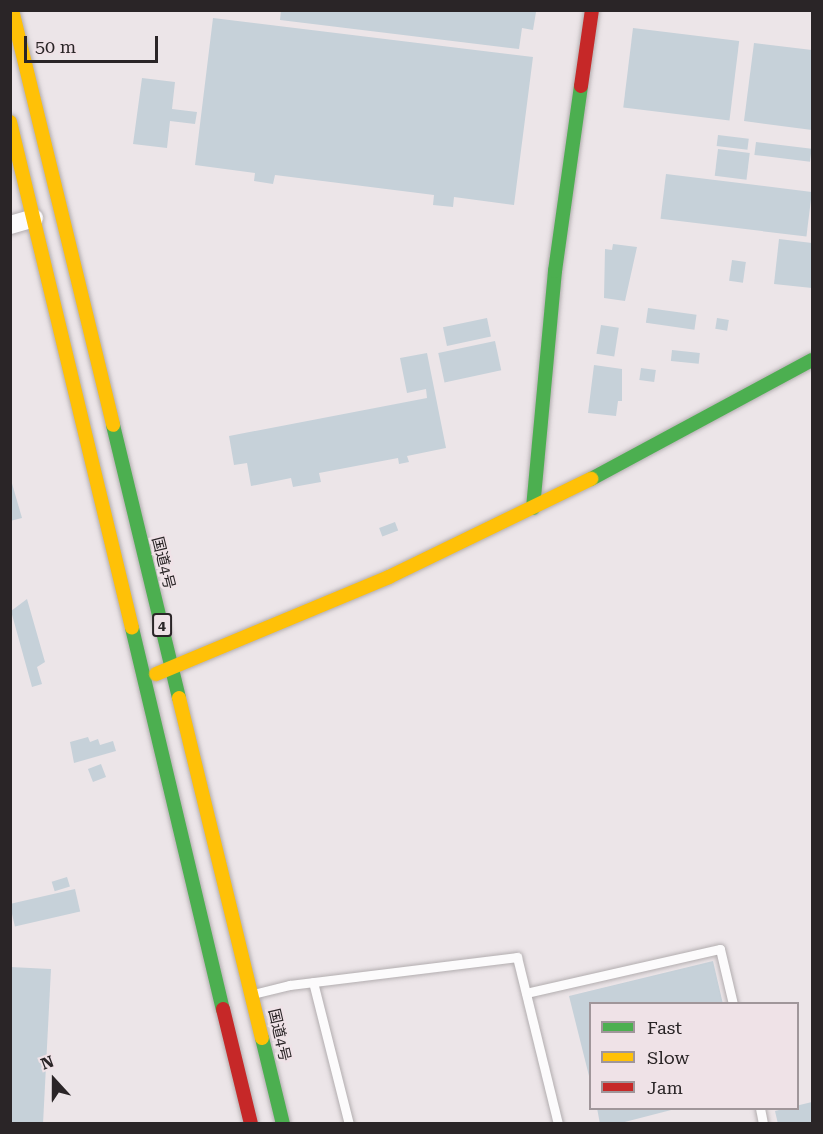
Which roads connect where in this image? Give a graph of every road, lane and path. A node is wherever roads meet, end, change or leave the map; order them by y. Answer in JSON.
{"nodes":[{"id":1,"x":12,"y":10,"type":"edge"},
{"id":2,"x":592,"y":10,"type":"edge"},
{"id":3,"x":10,"y":122,"type":"edge"},
{"id":4,"x":34,"y":218,"type":"junction"},
{"id":5,"x":10,"y":225,"type":"edge"},
{"id":6,"x":813,"y":360,"type":"edge"},
{"id":7,"x":533,"y":508,"type":"junction"},
{"id":8,"x":174,"y":668,"type":"junction"},
{"id":9,"x":145,"y":678,"type":"junction"},
{"id":10,"x":313,"y":982,"type":"junction"},
{"id":11,"x":526,"y":993,"type":"junction"},
{"id":12,"x":252,"y":995,"type":"junction"},
{"id":13,"x":733,"y":1002,"type":"edge"},
{"id":14,"x":251,"y":1124,"type":"edge"},
{"id":15,"x":283,"y":1124,"type":"edge"},
{"id":16,"x":348,"y":1124,"type":"edge"},
{"id":17,"x":558,"y":1124,"type":"edge"}],
"edges":[{"from":1,"to":8,"type":"main road","name":"国道4号","number":"4"},
{"from":2,"to":7,"type":"main road"},
{"from":3,"to":4,"type":"main road","number":"4"},
{"from":4,"to":5,"type":"street"},
{"from":4,"to":9,"type":"main road","number":"4"},
{"from":6,"to":7,"type":"main road"},
{"from":7,"to":8,"type":"main road"},
{"from":8,"to":9,"type":"main road"},
{"from":8,"to":12,"type":"main road","name":"国道4号","number":"4"},
{"from":9,"to":14,"type":"main road","number":"4"},
{"from":10,"to":11,"type":"lane"},
{"from":10,"to":12,"type":"lane"},
{"from":10,"to":16,"type":"lane"},
{"from":11,"to":13,"type":"lane"},
{"from":11,"to":17,"type":"lane"},
{"from":12,"to":15,"type":"main road","name":"国道4号","number":"4"}]}
